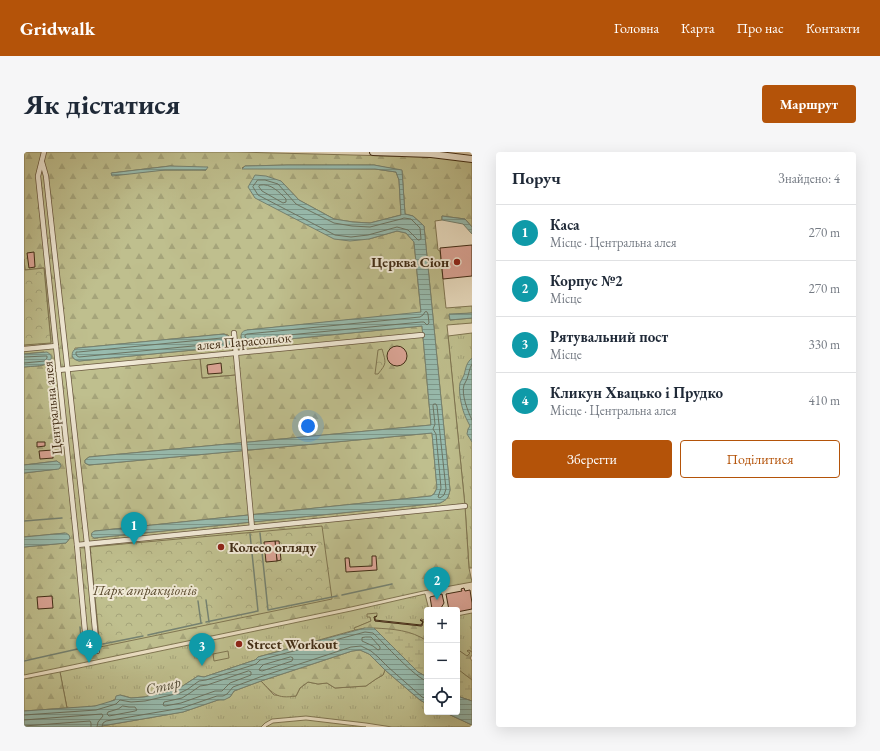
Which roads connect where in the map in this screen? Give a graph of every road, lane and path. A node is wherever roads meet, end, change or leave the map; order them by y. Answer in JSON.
{"nodes":[{"id":1,"x":44,"y":152,"type":"edge"},
{"id":2,"x":373,"y":152,"type":"edge"},
{"id":3,"x":472,"y":159,"type":"edge"},
{"id":4,"x":41,"y":161,"type":"junction"},
{"id":5,"x":55,"y":251,"type":"junction"},
{"id":6,"x":46,"y":252,"type":"junction"},
{"id":7,"x":234,"y":333,"type":"dead end"},
{"id":8,"x":422,"y":335,"type":"dead end"},
{"id":9,"x":56,"y":346,"type":"junction"},
{"id":10,"x":24,"y":349,"type":"edge"},
{"id":11,"x":237,"y":353,"type":"junction"},
{"id":12,"x":68,"y":369,"type":"junction"},
{"id":13,"x":58,"y":370,"type":"junction"},
{"id":14,"x":66,"y":444,"type":"junction"},
{"id":15,"x":76,"y":444,"type":"junction"},
{"id":16,"x":465,"y":506,"type":"dead end"},
{"id":17,"x":84,"y":521,"type":"junction"},
{"id":18,"x":75,"y":522,"type":"junction"},
{"id":19,"x":252,"y":528,"type":"junction"},
{"id":20,"x":87,"y":544,"type":"junction"},
{"id":21,"x":77,"y":545,"type":"junction"},
{"id":22,"x":97,"y":646,"type":"junction"},
{"id":23,"x":87,"y":647,"type":"junction"},
{"id":24,"x":97,"y":651,"type":"dead end"},
{"id":25,"x":87,"y":653,"type":"dead end"}],
"edges":[{"from":1,"to":4,"type":"street","name":"Центральна алея"},
{"from":2,"to":3,"type":"street"},
{"from":4,"to":5,"type":"street","name":"Центральна алея"},
{"from":4,"to":6,"type":"street","name":"Центральна алея"},
{"from":5,"to":6,"type":"street"},
{"from":5,"to":12,"type":"street","name":"Центральна алея"},
{"from":6,"to":9,"type":"street","name":"Центральна алея"},
{"from":7,"to":11,"type":"street"},
{"from":8,"to":11,"type":"street","name":"алея Парасольок"},
{"from":9,"to":10,"type":"street"},
{"from":9,"to":13,"type":"street","name":"Центральна алея"},
{"from":11,"to":12,"type":"street","name":"алея Парасольок"},
{"from":11,"to":19,"type":"street"},
{"from":12,"to":13,"type":"street","name":"алея Парасольок"},
{"from":12,"to":15,"type":"street","name":"Центральна алея"},
{"from":13,"to":14,"type":"street","name":"Центральна алея"},
{"from":14,"to":15,"type":"street"},
{"from":14,"to":18,"type":"street","name":"Центральна алея"},
{"from":15,"to":17,"type":"street","name":"Центральна алея"},
{"from":16,"to":19,"type":"street"},
{"from":17,"to":18,"type":"street"},
{"from":17,"to":20,"type":"street","name":"Центральна алея"},
{"from":18,"to":21,"type":"street","name":"Центральна алея"},
{"from":19,"to":20,"type":"street"},
{"from":20,"to":21,"type":"street"},
{"from":20,"to":22,"type":"street","name":"Центральна алея"},
{"from":21,"to":23,"type":"street","name":"Центральна алея"},
{"from":22,"to":23,"type":"street"},
{"from":22,"to":24,"type":"street","name":"Центральна алея"},
{"from":23,"to":25,"type":"street","name":"Центральна алея"}]}
